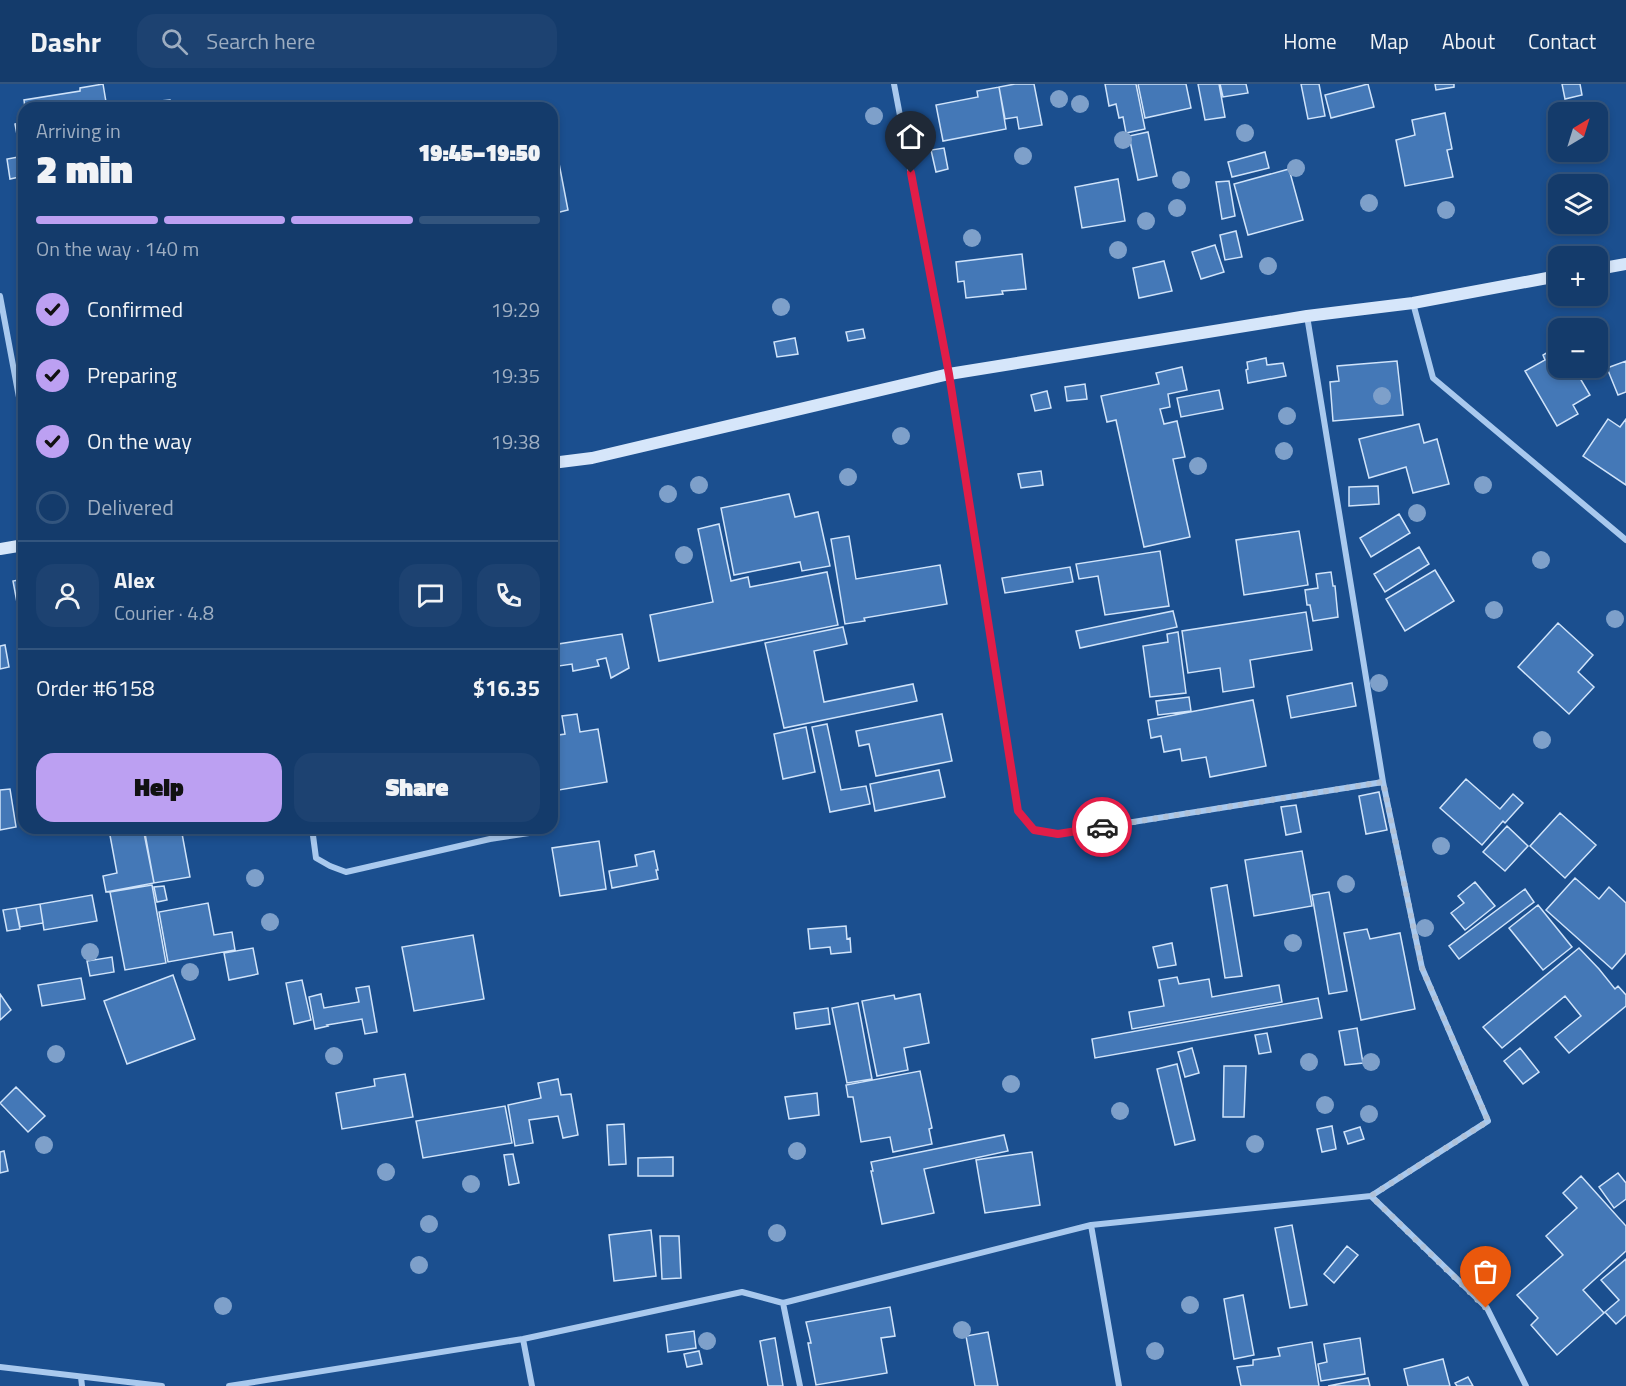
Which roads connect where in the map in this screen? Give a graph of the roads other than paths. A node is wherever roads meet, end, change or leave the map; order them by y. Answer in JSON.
{"nodes":[{"id":1,"x":894,"y":84,"type":"edge"},
{"id":2,"x":1626,"y":264,"type":"edge"},
{"id":3,"x":1608,"y":267,"type":"edge"},
{"id":4,"x":1548,"y":278,"type":"edge"},
{"id":5,"x":0,"y":296,"type":"edge"},
{"id":6,"x":1413,"y":303,"type":"junction"},
{"id":7,"x":1307,"y":316,"type":"junction"},
{"id":8,"x":949,"y":374,"type":"junction"},
{"id":9,"x":18,"y":392,"type":"edge"},
{"id":10,"x":558,"y":462,"type":"edge"},
{"id":11,"x":1626,"y":540,"type":"edge"},
{"id":12,"x":18,"y":546,"type":"edge"},
{"id":13,"x":0,"y":549,"type":"edge"},
{"id":14,"x":1383,"y":782,"type":"junction"},
{"id":15,"x":313,"y":834,"type":"edge"},
{"id":16,"x":523,"y":834,"type":"edge"},
{"id":17,"x":1371,"y":1196,"type":"junction"},
{"id":18,"x":1091,"y":1225,"type":"junction"},
{"id":19,"x":783,"y":1303,"type":"junction"},
{"id":20,"x":524,"y":1339,"type":"junction"},
{"id":21,"x":0,"y":1366,"type":"edge"},
{"id":22,"x":81,"y":1377,"type":"junction"},
{"id":23,"x":82,"y":1386,"type":"edge"},
{"id":24,"x":162,"y":1386,"type":"edge"},
{"id":25,"x":229,"y":1386,"type":"edge"},
{"id":26,"x":532,"y":1386,"type":"edge"},
{"id":27,"x":800,"y":1386,"type":"edge"},
{"id":28,"x":1119,"y":1386,"type":"edge"},
{"id":29,"x":1526,"y":1386,"type":"edge"}],
"edges":[{"from":1,"to":8,"type":"street"},
{"from":2,"to":3,"type":"street"},
{"from":4,"to":6,"type":"street"},
{"from":5,"to":9,"type":"street"},
{"from":6,"to":7,"type":"street"},
{"from":6,"to":11,"type":"street"},
{"from":7,"to":8,"type":"street"},
{"from":7,"to":14,"type":"street"},
{"from":8,"to":10,"type":"street"},
{"from":8,"to":14,"type":"street"},
{"from":12,"to":13,"type":"street"},
{"from":14,"to":17,"type":"street"},
{"from":15,"to":16,"type":"street"},
{"from":17,"to":18,"type":"street"},
{"from":17,"to":29,"type":"street"},
{"from":18,"to":19,"type":"street"},
{"from":18,"to":28,"type":"street"},
{"from":19,"to":20,"type":"street"},
{"from":19,"to":27,"type":"street"},
{"from":20,"to":25,"type":"street"},
{"from":20,"to":26,"type":"street"},
{"from":21,"to":22,"type":"street"},
{"from":22,"to":23,"type":"street"},
{"from":22,"to":24,"type":"street"}]}
